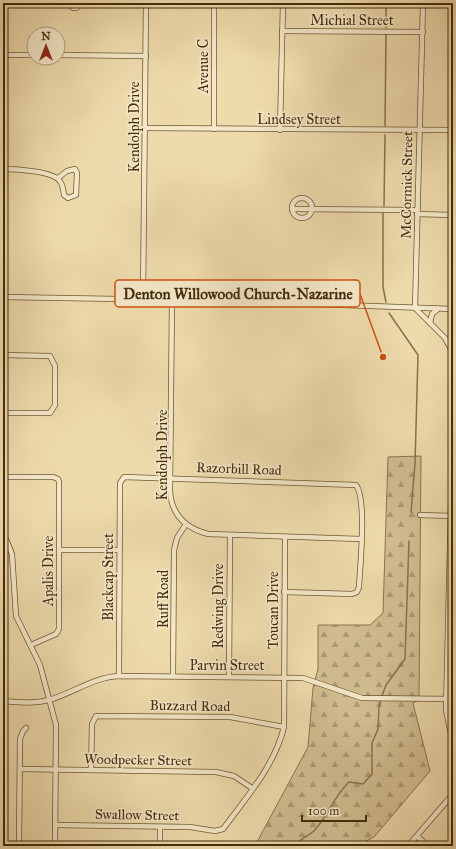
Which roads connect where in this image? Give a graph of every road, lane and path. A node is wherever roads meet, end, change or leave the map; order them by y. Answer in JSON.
{"nodes":[{"id":1,"x":68,"y":3,"type":"edge"},
{"id":2,"x":81,"y":3,"type":"edge"},
{"id":3,"x":146,"y":3,"type":"edge"},
{"id":4,"x":214,"y":3,"type":"edge"},
{"id":5,"x":283,"y":3,"type":"edge"},
{"id":6,"x":423,"y":3,"type":"edge"},
{"id":7,"x":282,"y":31,"type":"junction"},
{"id":8,"x":423,"y":32,"type":"junction"},
{"id":9,"x":3,"y":55,"type":"edge"},
{"id":10,"x":26,"y":55,"type":"edge"},
{"id":11,"x":66,"y":55,"type":"edge"},
{"id":12,"x":146,"y":56,"type":"junction"},
{"id":13,"x":146,"y":128,"type":"junction"},
{"id":14,"x":214,"y":129,"type":"junction"},
{"id":15,"x":280,"y":130,"type":"junction"},
{"id":16,"x":420,"y":130,"type":"junction"},
{"id":17,"x":453,"y":130,"type":"edge"},
{"id":18,"x":3,"y":169,"type":"edge"},
{"id":19,"x":58,"y":178,"type":"junction"},
{"id":20,"x":312,"y":208,"type":"junction"},
{"id":21,"x":292,"y":209,"type":"junction"},
{"id":22,"x":418,"y":212,"type":"junction"},
{"id":23,"x":453,"y":215,"type":"edge"},
{"id":24,"x":3,"y":297,"type":"edge"},
{"id":25,"x":143,"y":299,"type":"junction"},
{"id":26,"x":172,"y":300,"type":"junction"},
{"id":27,"x":415,"y":308,"type":"junction"},
{"id":28,"x":438,"y":309,"type":"junction"},
{"id":29,"x":453,"y":309,"type":"edge"},
{"id":30,"x":430,"y":324,"type":"junction"},
{"id":31,"x":453,"y":353,"type":"edge"},
{"id":32,"x":3,"y":355,"type":"edge"},
{"id":33,"x":3,"y":413,"type":"edge"},
{"id":34,"x":453,"y":422,"type":"edge"},
{"id":35,"x":3,"y":477,"type":"edge"},
{"id":36,"x":122,"y":478,"type":"joint"},
{"id":37,"x":170,"y":478,"type":"junction"},
{"id":38,"x":420,"y":515,"type":"dead end"},
{"id":39,"x":452,"y":516,"type":"edge"},
{"id":40,"x":186,"y":524,"type":"junction"},
{"id":41,"x":3,"y":532,"type":"edge"},
{"id":42,"x":230,"y":535,"type":"junction"},
{"id":43,"x":285,"y":537,"type":"junction"},
{"id":44,"x":361,"y":539,"type":"junction"},
{"id":45,"x":59,"y":550,"type":"junction"},
{"id":46,"x":119,"y":550,"type":"junction"},
{"id":47,"x":284,"y":592,"type":"junction"},
{"id":48,"x":31,"y":645,"type":"junction"},
{"id":49,"x":119,"y":676,"type":"junction"},
{"id":50,"x":173,"y":676,"type":"junction"},
{"id":51,"x":229,"y":676,"type":"junction"},
{"id":52,"x":284,"y":677,"type":"junction"},
{"id":53,"x":446,"y":699,"type":"junction"},
{"id":54,"x":453,"y":699,"type":"edge"},
{"id":55,"x":50,"y":700,"type":"junction"},
{"id":56,"x":3,"y":701,"type":"edge"},
{"id":57,"x":284,"y":727,"type":"junction"},
{"id":58,"x":26,"y":728,"type":"dead end"},
{"id":59,"x":453,"y":744,"type":"edge"},
{"id":60,"x":20,"y":769,"type":"junction"},
{"id":61,"x":56,"y":770,"type":"junction"},
{"id":62,"x":91,"y":770,"type":"junction"},
{"id":63,"x":252,"y":788,"type":"junction"},
{"id":64,"x":453,"y":794,"type":"edge"},
{"id":65,"x":55,"y":825,"type":"junction"},
{"id":66,"x":160,"y":827,"type":"junction"},
{"id":67,"x":218,"y":831,"type":"joint"},
{"id":68,"x":417,"y":836,"type":"junction"},
{"id":69,"x":19,"y":846,"type":"edge"},
{"id":70,"x":55,"y":846,"type":"edge"},
{"id":71,"x":160,"y":846,"type":"edge"},
{"id":72,"x":408,"y":846,"type":"edge"},
{"id":73,"x":428,"y":846,"type":"edge"}],
"edges":[{"from":1,"to":2,"type":"street"},
{"from":3,"to":12,"type":"street","name":"Kendolph Drive"},
{"from":4,"to":14,"type":"street","name":"Avenue C"},
{"from":5,"to":7,"type":"street"},
{"from":6,"to":8,"type":"street","name":"McCormick Street"},
{"from":7,"to":8,"type":"street","name":"Michial Street"},
{"from":7,"to":15,"type":"street"},
{"from":8,"to":16,"type":"street","name":"McCormick Street"},
{"from":9,"to":10,"type":"street"},
{"from":11,"to":12,"type":"street"},
{"from":12,"to":13,"type":"street","name":"Kendolph Drive"},
{"from":13,"to":14,"type":"street","name":"Lindsey Street"},
{"from":13,"to":25,"type":"street","name":"Kendolph Drive"},
{"from":14,"to":15,"type":"street","name":"Lindsey Street"},
{"from":15,"to":16,"type":"street","name":"Lindsey Street"},
{"from":16,"to":17,"type":"street","name":"Lindsey Street"},
{"from":16,"to":22,"type":"street","name":"McCormick Street"},
{"from":18,"to":19,"type":"street"},
{"from":19,"to":19,"type":"street"},
{"from":20,"to":21,"type":"street"},
{"from":20,"to":21,"type":"street"},
{"from":20,"to":21,"type":"street"},
{"from":20,"to":22,"type":"street"},
{"from":22,"to":23,"type":"street"},
{"from":22,"to":27,"type":"street","name":"McCormick Street"},
{"from":24,"to":25,"type":"street"},
{"from":25,"to":26,"type":"street"},
{"from":26,"to":27,"type":"street"},
{"from":26,"to":37,"type":"street","name":"Kendolph Drive"},
{"from":27,"to":28,"type":"street"},
{"from":27,"to":30,"type":"street"},
{"from":28,"to":29,"type":"street"},
{"from":28,"to":30,"type":"street"},
{"from":30,"to":31,"type":"street"},
{"from":32,"to":33,"type":"street"},
{"from":34,"to":39,"type":"street"},
{"from":35,"to":45,"type":"street","name":"Apalis Drive"},
{"from":36,"to":37,"type":"street","name":"Razorbill Road"},
{"from":36,"to":46,"type":"street","name":"Blackcap Street"},
{"from":37,"to":40,"type":"street","name":"Kendolph Drive"},
{"from":37,"to":44,"type":"street","name":"Razorbill Road"},
{"from":38,"to":39,"type":"street"},
{"from":39,"to":53,"type":"street"},
{"from":40,"to":42,"type":"street","name":"Kendolph Drive"},
{"from":40,"to":50,"type":"street","name":"Ruff Road"},
{"from":41,"to":48,"type":"street"},
{"from":42,"to":43,"type":"street","name":"Kendolph Drive"},
{"from":42,"to":51,"type":"street","name":"Redwing Drive"},
{"from":43,"to":44,"type":"street","name":"Kendolph Drive"},
{"from":43,"to":47,"type":"street","name":"Toucan Drive"},
{"from":44,"to":47,"type":"street"},
{"from":45,"to":46,"type":"street"},
{"from":45,"to":48,"type":"street","name":"Apalis Drive"},
{"from":46,"to":49,"type":"street","name":"Blackcap Street"},
{"from":47,"to":52,"type":"street","name":"Toucan Drive"},
{"from":48,"to":55,"type":"street"},
{"from":49,"to":50,"type":"street","name":"Parvin Street"},
{"from":49,"to":55,"type":"street","name":"Parvin Street"},
{"from":50,"to":51,"type":"street","name":"Parvin Street"},
{"from":51,"to":52,"type":"street","name":"Parvin Street"},
{"from":52,"to":53,"type":"street","name":"Parvin Street"},
{"from":52,"to":57,"type":"street","name":"Toucan Drive"},
{"from":53,"to":54,"type":"street","name":"Parvin Street"},
{"from":53,"to":59,"type":"street"},
{"from":55,"to":56,"type":"street","name":"Parvin Street"},
{"from":55,"to":61,"type":"street"},
{"from":57,"to":62,"type":"street","name":"Buzzard Road"},
{"from":57,"to":63,"type":"street","name":"Toucan Drive"},
{"from":58,"to":60,"type":"street"},
{"from":60,"to":61,"type":"street","name":"Woodpecker Street"},
{"from":60,"to":69,"type":"street"},
{"from":61,"to":62,"type":"street","name":"Woodpecker Street"},
{"from":61,"to":65,"type":"street"},
{"from":62,"to":63,"type":"street","name":"Woodpecker Street"},
{"from":63,"to":67,"type":"street","name":"Toucan Drive"},
{"from":64,"to":68,"type":"street"},
{"from":65,"to":66,"type":"street","name":"Swallow Street"},
{"from":65,"to":70,"type":"street"},
{"from":66,"to":67,"type":"street","name":"Swallow Street"},
{"from":66,"to":71,"type":"street"},
{"from":68,"to":72,"type":"street"},
{"from":68,"to":73,"type":"street"}]}
